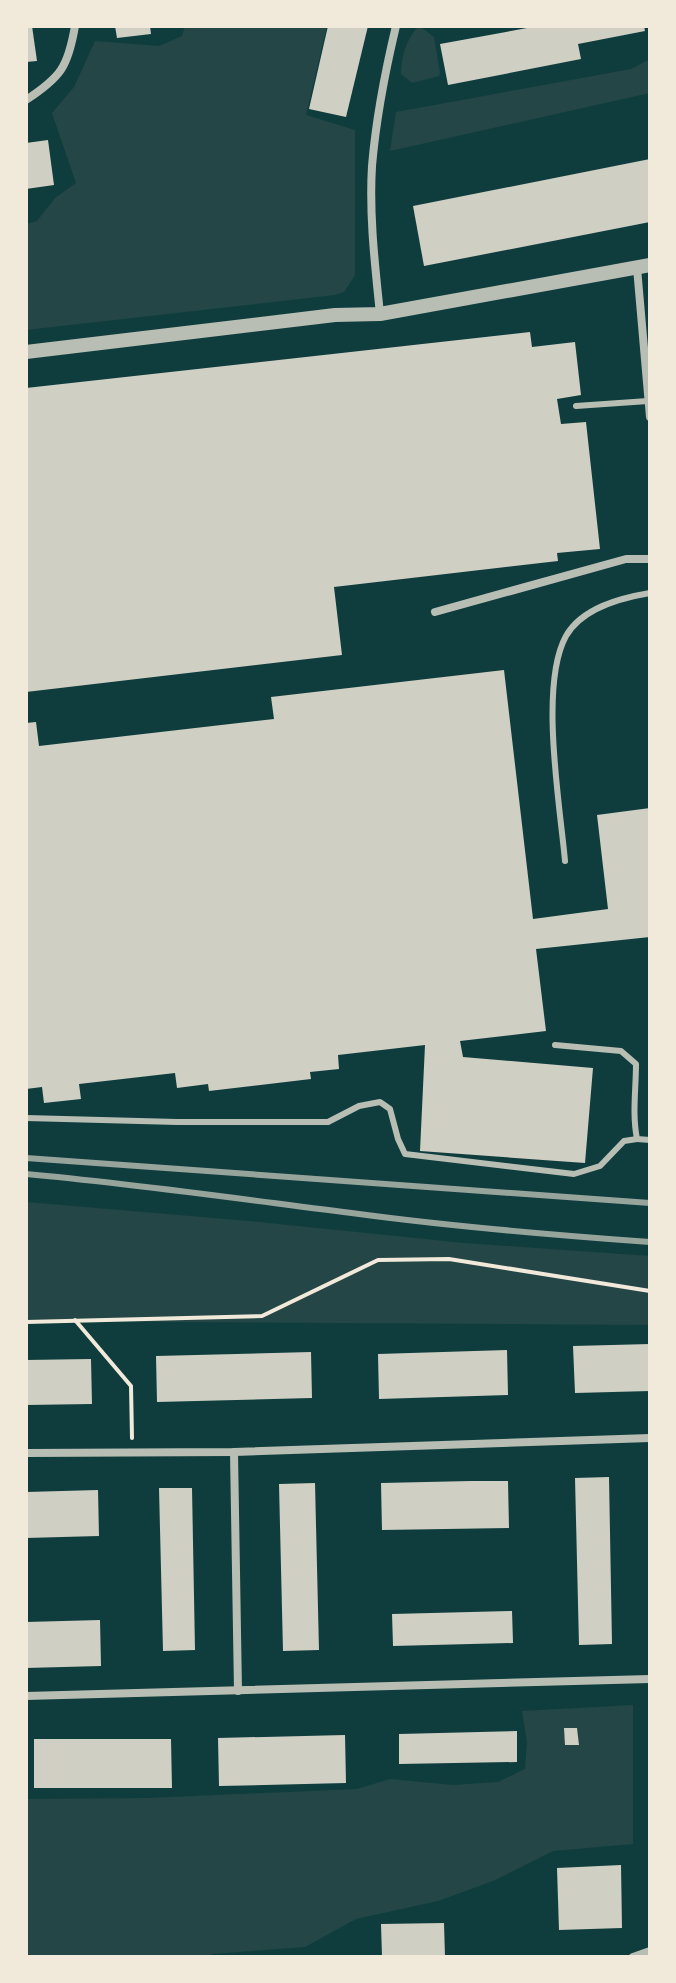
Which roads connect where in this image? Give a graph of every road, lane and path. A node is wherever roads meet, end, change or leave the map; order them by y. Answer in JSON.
{"nodes":[{"id":1,"x":75,"y":26,"type":"edge"},
{"id":2,"x":396,"y":26,"type":"edge"},
{"id":3,"x":26,"y":100,"type":"edge"},
{"id":4,"x":644,"y":266,"type":"edge"},
{"id":5,"x":380,"y":314,"type":"junction"},
{"id":6,"x":26,"y":352,"type":"edge"},
{"id":7,"x":648,"y":401,"type":"edge"},
{"id":8,"x":576,"y":406,"type":"dead end"},
{"id":9,"x":650,"y":417,"type":"edge"},
{"id":10,"x":650,"y":559,"type":"edge"},
{"id":11,"x":650,"y":593,"type":"edge"},
{"id":12,"x":435,"y":612,"type":"dead end"},
{"id":13,"x":565,"y":861,"type":"dead end"},
{"id":14,"x":555,"y":1045,"type":"dead end"},
{"id":15,"x":26,"y":1118,"type":"edge"},
{"id":16,"x":637,"y":1139,"type":"junction"},
{"id":17,"x":650,"y":1140,"type":"edge"},
{"id":18,"x":650,"y":1291,"type":"edge"},
{"id":19,"x":75,"y":1320,"type":"junction"},
{"id":20,"x":26,"y":1322,"type":"edge"},
{"id":21,"x":650,"y":1438,"type":"edge"},
{"id":22,"x":234,"y":1452,"type":"junction"},
{"id":23,"x":26,"y":1453,"type":"edge"},
{"id":24,"x":132,"y":1453,"type":"junction"},
{"id":25,"x":650,"y":1679,"type":"edge"},
{"id":26,"x":238,"y":1691,"type":"junction"},
{"id":27,"x":26,"y":1696,"type":"edge"},
{"id":28,"x":650,"y":1951,"type":"edge"},
{"id":29,"x":633,"y":1957,"type":"edge"}],
"edges":[{"from":1,"to":3,"type":"street"},
{"from":2,"to":5,"type":"street"},
{"from":4,"to":5,"type":"street"},
{"from":4,"to":7,"type":"street"},
{"from":5,"to":6,"type":"street"},
{"from":7,"to":8,"type":"lane"},
{"from":7,"to":9,"type":"street"},
{"from":10,"to":12,"type":"street"},
{"from":11,"to":13,"type":"lane"},
{"from":14,"to":16,"type":"lane"},
{"from":15,"to":16,"type":"lane"},
{"from":16,"to":17,"type":"lane"},
{"from":18,"to":19,"type":"path"},
{"from":19,"to":20,"type":"path"},
{"from":19,"to":24,"type":"path"},
{"from":21,"to":22,"type":"street"},
{"from":22,"to":24,"type":"street"},
{"from":22,"to":26,"type":"street"},
{"from":23,"to":24,"type":"street"},
{"from":25,"to":26,"type":"street"},
{"from":26,"to":27,"type":"street"},
{"from":28,"to":29,"type":"street"}]}
